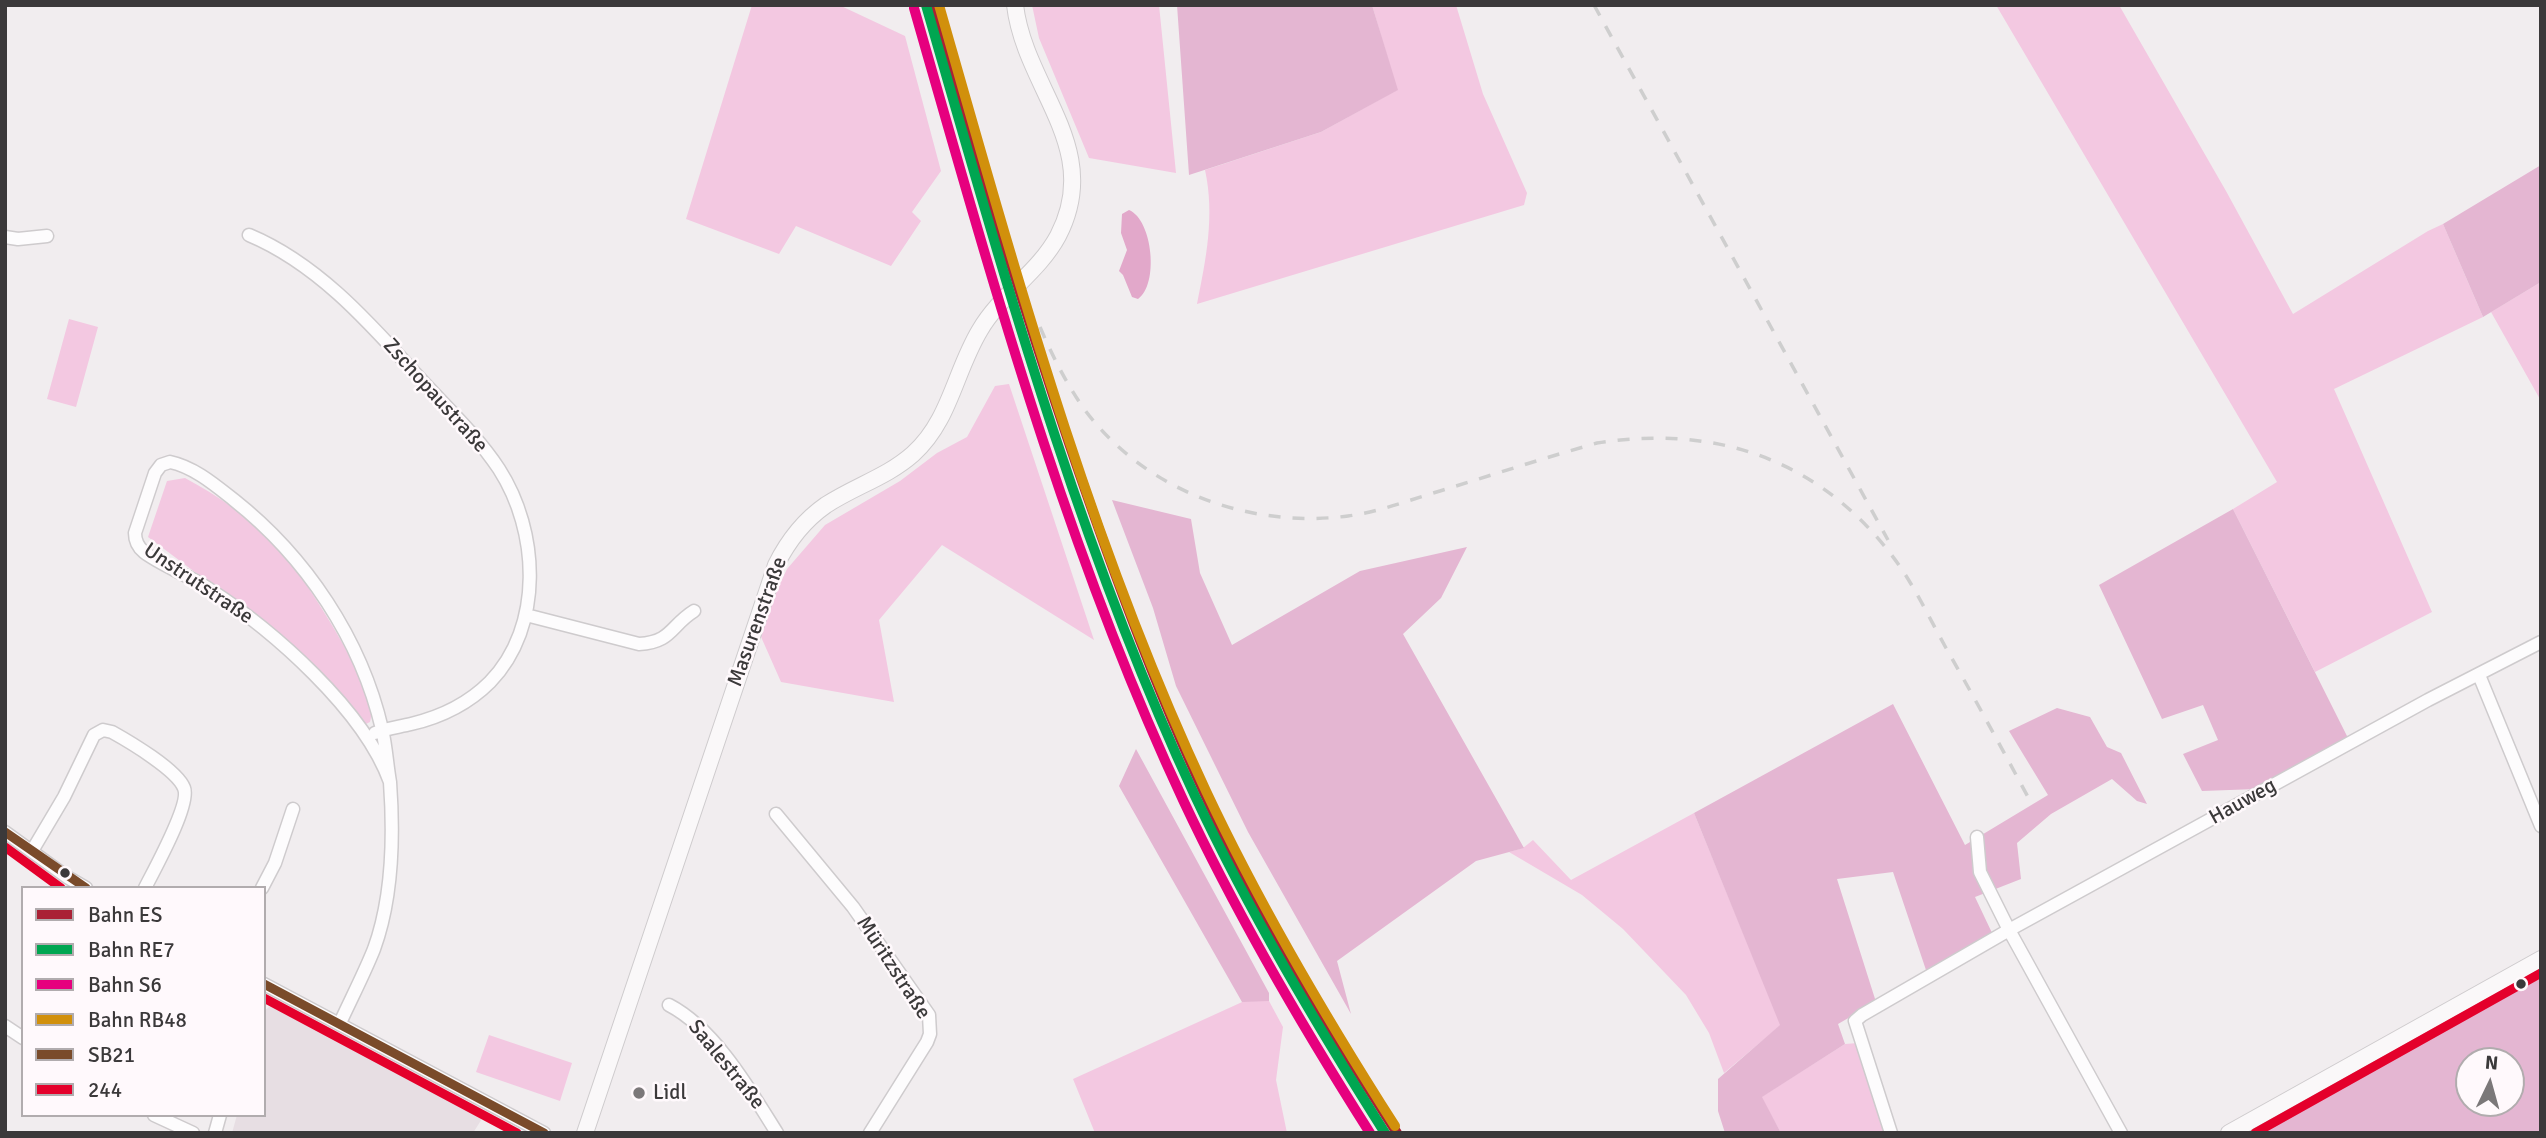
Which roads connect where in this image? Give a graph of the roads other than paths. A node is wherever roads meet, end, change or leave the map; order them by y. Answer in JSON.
{"nodes":[{"id":1,"x":1015,"y":5,"type":"edge"},
{"id":2,"x":250,"y":234,"type":"dead end"},
{"id":3,"x":47,"y":236,"type":"dead end"},
{"id":4,"x":5,"y":237,"type":"edge"},
{"id":5,"x":694,"y":611,"type":"dead end"},
{"id":6,"x":526,"y":615,"type":"junction"},
{"id":7,"x":2541,"y":642,"type":"edge"},
{"id":8,"x":2479,"y":675,"type":"junction"},
{"id":9,"x":383,"y":730,"type":"junction"},
{"id":10,"x":365,"y":737,"type":"junction"},
{"id":11,"x":390,"y":782,"type":"junction"},
{"id":12,"x":293,"y":809,"type":"dead end"},
{"id":13,"x":776,"y":814,"type":"dead end"},
{"id":14,"x":2541,"y":826,"type":"edge"},
{"id":15,"x":5,"y":832,"type":"edge"},
{"id":16,"x":1977,"y":837,"type":"dead end"},
{"id":17,"x":32,"y":851,"type":"junction"},
{"id":18,"x":83,"y":886,"type":"edge"},
{"id":19,"x":146,"y":886,"type":"edge"},
{"id":20,"x":263,"y":886,"type":"edge"},
{"id":21,"x":2009,"y":930,"type":"junction"},
{"id":22,"x":2541,"y":959,"type":"edge"},
{"id":23,"x":266,"y":986,"type":"edge"},
{"id":24,"x":668,"y":1005,"type":"dead end"},
{"id":25,"x":340,"y":1023,"type":"junction"},
{"id":26,"x":5,"y":1026,"type":"edge"},
{"id":27,"x":21,"y":1037,"type":"edge"},
{"id":28,"x":158,"y":1117,"type":"edge"},
{"id":29,"x":193,"y":1133,"type":"edge"},
{"id":30,"x":544,"y":1133,"type":"edge"},
{"id":31,"x":585,"y":1133,"type":"edge"},
{"id":32,"x":777,"y":1133,"type":"edge"},
{"id":33,"x":870,"y":1133,"type":"edge"},
{"id":34,"x":1891,"y":1133,"type":"edge"},
{"id":35,"x":2121,"y":1133,"type":"edge"},
{"id":36,"x":2229,"y":1133,"type":"edge"}],
"edges":[{"from":1,"to":31,"type":"main road","name":"Masurenstraße"},
{"from":2,"to":6,"type":"street","name":"Zschopaustraße"},
{"from":3,"to":4,"type":"street"},
{"from":5,"to":6,"type":"street"},
{"from":6,"to":9,"type":"street","name":"Zschopaustraße"},
{"from":7,"to":8,"type":"street","name":"Hauweg"},
{"from":8,"to":14,"type":"street"},
{"from":8,"to":21,"type":"street","name":"Hauweg"},
{"from":9,"to":10,"type":"street","name":"Zschopaustraße"},
{"from":9,"to":10,"type":"street","name":"Unstrutstraße"},
{"from":9,"to":11,"type":"street","name":"Unstrutstraße"},
{"from":10,"to":11,"type":"street","name":"Unstrutstraße"},
{"from":11,"to":25,"type":"street","name":"Unstrutstraße"},
{"from":12,"to":20,"type":"street"},
{"from":13,"to":33,"type":"street","name":"Müritzstraße"},
{"from":15,"to":17,"type":"street"},
{"from":16,"to":21,"type":"street"},
{"from":17,"to":18,"type":"street"},
{"from":17,"to":19,"type":"street"},
{"from":21,"to":34,"type":"street","name":"Hauweg"},
{"from":21,"to":35,"type":"street"},
{"from":22,"to":36,"type":"main road"},
{"from":23,"to":25,"type":"street"},
{"from":24,"to":32,"type":"street","name":"Saalestraße"},
{"from":25,"to":30,"type":"street"},
{"from":26,"to":27,"type":"street"},
{"from":28,"to":29,"type":"street"}]}
